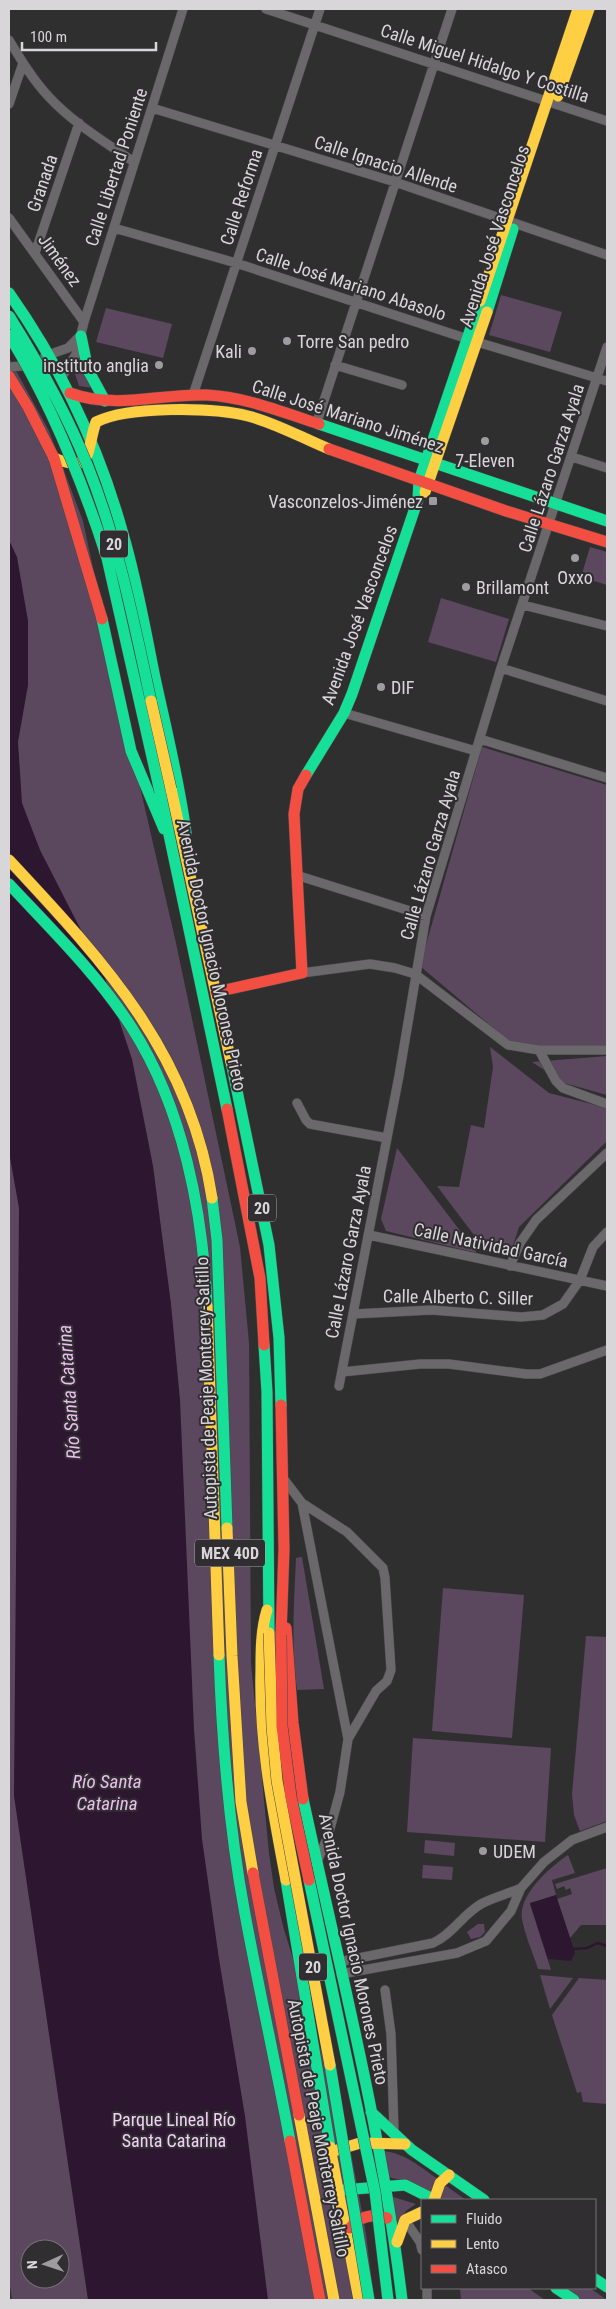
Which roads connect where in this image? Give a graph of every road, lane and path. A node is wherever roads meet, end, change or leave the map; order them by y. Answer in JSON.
{"nodes":[{"id":1,"x":183,"y":9,"type":"edge"},
{"id":2,"x":266,"y":9,"type":"edge"},
{"id":3,"x":320,"y":9,"type":"edge"},
{"id":4,"x":452,"y":9,"type":"edge"},
{"id":5,"x":578,"y":9,"type":"edge"},
{"id":6,"x":589,"y":9,"type":"edge"},
{"id":7,"x":315,"y":24,"type":"junction"},
{"id":8,"x":9,"y":40,"type":"edge"},
{"id":9,"x":23,"y":63,"type":"junction"},
{"id":10,"x":433,"y":63,"type":"junction"},
{"id":11,"x":551,"y":102,"type":"junction"},
{"id":12,"x":9,"y":104,"type":"edge"},
{"id":13,"x":152,"y":108,"type":"junction"},
{"id":14,"x":607,"y":121,"type":"edge"},
{"id":15,"x":79,"y":123,"type":"junction"},
{"id":16,"x":276,"y":145,"type":"junction"},
{"id":17,"x":134,"y":162,"type":"junction"},
{"id":18,"x":395,"y":182,"type":"junction"},
{"id":19,"x":9,"y":218,"type":"edge"},
{"id":20,"x":511,"y":223,"type":"junction"},
{"id":21,"x":114,"y":228,"type":"junction"},
{"id":22,"x":35,"y":253,"type":"junction"},
{"id":23,"x":607,"y":255,"type":"edge"},
{"id":24,"x":236,"y":263,"type":"junction"},
{"id":25,"x":9,"y":293,"type":"edge"},
{"id":26,"x":356,"y":302,"type":"junction"},
{"id":27,"x":20,"y":309,"type":"junction"},
{"id":28,"x":9,"y":316,"type":"edge"},
{"id":29,"x":84,"y":322,"type":"junction"},
{"id":30,"x":9,"y":336,"type":"edge"},
{"id":31,"x":81,"y":336,"type":"junction"},
{"id":32,"x":472,"y":340,"type":"junction"},
{"id":33,"x":607,"y":347,"type":"edge"},
{"id":34,"x":50,"y":354,"type":"junction"},
{"id":35,"x":335,"y":365,"type":"junction"},
{"id":36,"x":22,"y":366,"type":"junction"},
{"id":37,"x":9,"y":367,"type":"edge"},
{"id":38,"x":62,"y":376,"type":"junction"},
{"id":39,"x":597,"y":378,"type":"junction"},
{"id":40,"x":10,"y":380,"type":"edge"},
{"id":41,"x":607,"y":381,"type":"edge"},
{"id":42,"x":402,"y":385,"type":"dead end"},
{"id":43,"x":70,"y":394,"type":"junction"},
{"id":44,"x":193,"y":395,"type":"junction"},
{"id":45,"x":104,"y":401,"type":"junction"},
{"id":46,"x":317,"y":422,"type":"junction"},
{"id":47,"x":92,"y":444,"type":"junction"},
{"id":48,"x":572,"y":457,"type":"junction"},
{"id":49,"x":54,"y":458,"type":"junction"},
{"id":50,"x":431,"y":461,"type":"junction"},
{"id":51,"x":607,"y":468,"type":"edge"},
{"id":52,"x":424,"y":483,"type":"junction"},
{"id":53,"x":556,"y":503,"type":"junction"},
{"id":54,"x":117,"y":511,"type":"junction"},
{"id":55,"x":74,"y":518,"type":"junction"},
{"id":56,"x":607,"y":521,"type":"edge"},
{"id":57,"x":550,"y":524,"type":"junction"},
{"id":58,"x":607,"y":542,"type":"edge"},
{"id":59,"x":523,"y":605,"type":"junction"},
{"id":60,"x":607,"y":626,"type":"edge"},
{"id":61,"x":501,"y":668,"type":"junction"},
{"id":62,"x":607,"y":701,"type":"edge"},
{"id":63,"x":344,"y":713,"type":"junction"},
{"id":64,"x":480,"y":738,"type":"junction"},
{"id":65,"x":476,"y":751,"type":"junction"},
{"id":66,"x":607,"y":778,"type":"edge"},
{"id":67,"x":166,"y":790,"type":"junction"},
{"id":68,"x":172,"y":847,"type":"junction"},
{"id":69,"x":186,"y":856,"type":"junction"},
{"id":70,"x":9,"y":860,"type":"edge"},
{"id":71,"x":296,"y":875,"type":"junction"},
{"id":72,"x":9,"y":884,"type":"edge"},
{"id":73,"x":426,"y":916,"type":"junction"},
{"id":74,"x":302,"y":973,"type":"junction"},
{"id":75,"x":415,"y":974,"type":"junction"},
{"id":76,"x":216,"y":992,"type":"junction"},
{"id":77,"x":538,"y":1050,"type":"junction"},
{"id":78,"x":607,"y":1050,"type":"edge"},
{"id":79,"x":297,"y":1103,"type":"dead end"},
{"id":80,"x":607,"y":1104,"type":"edge"},
{"id":81,"x":387,"y":1138,"type":"junction"},
{"id":82,"x":607,"y":1153,"type":"edge"},
{"id":83,"x":607,"y":1232,"type":"edge"},
{"id":84,"x":369,"y":1235,"type":"junction"},
{"id":85,"x":510,"y":1266,"type":"junction"},
{"id":86,"x":580,"y":1280,"type":"junction"},
{"id":87,"x":607,"y":1286,"type":"edge"},
{"id":88,"x":353,"y":1314,"type":"junction"},
{"id":89,"x":607,"y":1350,"type":"edge"},
{"id":90,"x":342,"y":1372,"type":"junction"},
{"id":91,"x":339,"y":1386,"type":"dead end"},
{"id":92,"x":283,"y":1478,"type":"junction"},
{"id":93,"x":302,"y":1503,"type":"junction"},
{"id":94,"x":282,"y":1604,"type":"junction"},
{"id":95,"x":268,"y":1608,"type":"junction"},
{"id":96,"x":348,"y":1739,"type":"junction"},
{"id":97,"x":607,"y":1827,"type":"edge"},
{"id":98,"x":317,"y":1863,"type":"junction"},
{"id":99,"x":521,"y":1888,"type":"junction"},
{"id":100,"x":339,"y":1962,"type":"junction"},
{"id":101,"x":342,"y":1974,"type":"junction"},
{"id":102,"x":385,"y":1990,"type":"dead end"},
{"id":103,"x":367,"y":2094,"type":"junction"},
{"id":104,"x":323,"y":2105,"type":"junction"},
{"id":105,"x":371,"y":2112,"type":"junction"},
{"id":106,"x":394,"y":2131,"type":"junction"},
{"id":107,"x":377,"y":2141,"type":"junction"},
{"id":108,"x":405,"y":2144,"type":"junction"},
{"id":109,"x":331,"y":2153,"type":"junction"},
{"id":110,"x":449,"y":2176,"type":"junction"},
{"id":111,"x":385,"y":2186,"type":"junction"},
{"id":112,"x":336,"y":2190,"type":"junction"},
{"id":113,"x":432,"y":2199,"type":"edge"},
{"id":114,"x":434,"y":2199,"type":"edge"},
{"id":115,"x":483,"y":2199,"type":"edge"},
{"id":116,"x":421,"y":2212,"type":"edge"},
{"id":117,"x":391,"y":2220,"type":"junction"},
{"id":118,"x":405,"y":2220,"type":"junction"},
{"id":119,"x":347,"y":2237,"type":"junction"},
{"id":120,"x":421,"y":2246,"type":"edge"},
{"id":121,"x":396,"y":2249,"type":"junction"},
{"id":122,"x":596,"y":2280,"type":"edge"},
{"id":123,"x":607,"y":2287,"type":"edge"},
{"id":124,"x":558,"y":2289,"type":"edge"},
{"id":125,"x":320,"y":2300,"type":"edge"},
{"id":126,"x":334,"y":2300,"type":"edge"},
{"id":127,"x":358,"y":2300,"type":"edge"},
{"id":128,"x":369,"y":2300,"type":"edge"},
{"id":129,"x":388,"y":2300,"type":"edge"},
{"id":130,"x":402,"y":2300,"type":"edge"},
{"id":131,"x":574,"y":2300,"type":"edge"}],
"edges":[{"from":1,"to":13,"type":"street","name":"Calle Libertad Poniente"},
{"from":2,"to":7,"type":"street","name":"Calle Miguel Hidalgo Y Costilla"},
{"from":3,"to":7,"type":"street","name":"Calle Reforma"},
{"from":4,"to":10,"type":"street"},
{"from":5,"to":11,"type":"main road","name":"Avenida José Vasconcelos"},
{"from":6,"to":11,"type":"main road","name":"Avenida José Vasconcelos"},
{"from":7,"to":10,"type":"street","name":"Calle Miguel Hidalgo Y Costilla"},
{"from":7,"to":16,"type":"street","name":"Calle Reforma"},
{"from":8,"to":9,"type":"street"},
{"from":9,"to":12,"type":"street"},
{"from":9,"to":15,"type":"street"},
{"from":10,"to":11,"type":"street","name":"Calle Miguel Hidalgo Y Costilla"},
{"from":10,"to":18,"type":"street"},
{"from":11,"to":14,"type":"street","name":"Calle Miguel Hidalgo Y Costilla"},
{"from":11,"to":20,"type":"main road","name":"Avenida José Vasconcelos"},
{"from":13,"to":16,"type":"street","name":"Calle Ignacio Allende"},
{"from":13,"to":17,"type":"street","name":"Calle Libertad Poniente"},
{"from":15,"to":17,"type":"street"},
{"from":15,"to":22,"type":"street","name":"Granada"},
{"from":16,"to":18,"type":"street","name":"Calle Ignacio Allende"},
{"from":16,"to":24,"type":"street","name":"Calle Reforma"},
{"from":17,"to":21,"type":"street","name":"Calle Libertad Poniente"},
{"from":18,"to":20,"type":"street","name":"Calle Ignacio Allende"},
{"from":18,"to":26,"type":"street"},
{"from":19,"to":22,"type":"street","name":"Jiménez"},
{"from":20,"to":23,"type":"street","name":"Calle Ignacio Allende"},
{"from":20,"to":32,"type":"main road","name":"Avenida José Vasconcelos"},
{"from":21,"to":24,"type":"street","name":"Calle José Mariano Abasolo"},
{"from":21,"to":29,"type":"street","name":"Calle Libertad Poniente"},
{"from":22,"to":29,"type":"street","name":"Jiménez"},
{"from":24,"to":26,"type":"street","name":"Calle José Mariano Abasolo"},
{"from":24,"to":44,"type":"street","name":"Calle Reforma"},
{"from":25,"to":27,"type":"main road","name":"Avenida Doctor Ignacio Morones Prieto","number":"20"},
{"from":26,"to":32,"type":"street","name":"Calle José Mariano Abasolo"},
{"from":26,"to":35,"type":"street"},
{"from":27,"to":30,"type":"main road"},
{"from":27,"to":34,"type":"main road","name":"Avenida Doctor Ignacio Morones Prieto","number":"20"},
{"from":28,"to":67,"type":"main road","name":"Avenida Doctor Ignacio Morones Prieto","number":"20","bridge":true},
{"from":29,"to":31,"type":"street","name":"Calle Libertad Poniente"},
{"from":30,"to":67,"type":"main road","name":"Avenida Doctor Ignacio Morones Prieto","number":"20","bridge":true},
{"from":31,"to":34,"type":"street"},
{"from":31,"to":38,"type":"street","name":"Calle Libertad Poniente"},
{"from":31,"to":45,"type":"main road"},
{"from":32,"to":39,"type":"street","name":"Calle José Mariano Abasolo"},
{"from":32,"to":50,"type":"main road","name":"Avenida José Vasconcelos"},
{"from":33,"to":39,"type":"street","name":"Calle Lázaro Garza Ayala"},
{"from":34,"to":36,"type":"street"},
{"from":34,"to":38,"type":"main road","name":"Avenida Doctor Ignacio Morones Prieto","number":"20"},
{"from":35,"to":42,"type":"street"},
{"from":35,"to":46,"type":"street"},
{"from":36,"to":37,"type":"street"},
{"from":36,"to":40,"type":"street"},
{"from":38,"to":43,"type":"main road","name":"Avenida Doctor Ignacio Morones Prieto","number":"20"},
{"from":39,"to":41,"type":"street","name":"Calle José Mariano Abasolo"},
{"from":39,"to":48,"type":"street","name":"Calle Lázaro Garza Ayala"},
{"from":40,"to":49,"type":"main road","number":"20"},
{"from":43,"to":45,"type":"main road","name":"Calle José Mariano Jiménez"},
{"from":43,"to":47,"type":"main road","name":"Avenida Doctor Ignacio Morones Prieto","number":"20"},
{"from":44,"to":45,"type":"main road","name":"Calle José Mariano Jiménez"},
{"from":44,"to":46,"type":"main road","name":"Calle José Mariano Jiménez"},
{"from":46,"to":50,"type":"main road","name":"Calle José Mariano Jiménez"},
{"from":47,"to":49,"type":"main road","name":"Calle José Mariano Jiménez"},
{"from":47,"to":52,"type":"main road","name":"Calle José Mariano Jiménez"},
{"from":47,"to":54,"type":"main road","name":"Avenida Doctor Ignacio Morones Prieto","number":"20"},
{"from":48,"to":51,"type":"street"},
{"from":48,"to":53,"type":"street","name":"Calle Lázaro Garza Ayala"},
{"from":49,"to":55,"type":"main road","number":"20"},
{"from":50,"to":52,"type":"main road","name":"Avenida José Vasconcelos"},
{"from":50,"to":53,"type":"main road","name":"Calle José Mariano Jiménez"},
{"from":52,"to":57,"type":"main road","name":"Calle José Mariano Jiménez"},
{"from":52,"to":63,"type":"main road","name":"Avenida José Vasconcelos"},
{"from":53,"to":56,"type":"main road","name":"Calle José Mariano Jiménez"},
{"from":53,"to":57,"type":"street","name":"Calle Lázaro Garza Ayala"},
{"from":54,"to":55,"type":"main road"},
{"from":54,"to":69,"type":"main road","name":"Avenida Doctor Ignacio Morones Prieto","number":"20"},
{"from":55,"to":68,"type":"main road","number":"20"},
{"from":57,"to":58,"type":"main road","name":"Calle José Mariano Jiménez"},
{"from":57,"to":59,"type":"street","name":"Calle Lázaro Garza Ayala"},
{"from":59,"to":60,"type":"street"},
{"from":59,"to":61,"type":"street","name":"Calle Lázaro Garza Ayala"},
{"from":61,"to":62,"type":"street"},
{"from":61,"to":64,"type":"street","name":"Calle Lázaro Garza Ayala"},
{"from":63,"to":65,"type":"street"},
{"from":63,"to":71,"type":"main road","name":"Avenida José Vasconcelos"},
{"from":64,"to":65,"type":"street","name":"Calle Lázaro Garza Ayala"},
{"from":64,"to":66,"type":"street"},
{"from":65,"to":73,"type":"street","name":"Calle Lázaro Garza Ayala"},
{"from":67,"to":68,"type":"main road","name":"Avenida Doctor Ignacio Morones Prieto","number":"20"},
{"from":67,"to":69,"type":"main road","name":"Avenida Doctor Ignacio Morones Prieto","number":"20"},
{"from":68,"to":95,"type":"main road","name":"Avenida Doctor Ignacio Morones Prieto","number":"20"},
{"from":69,"to":76,"type":"main road","name":"Avenida Doctor Ignacio Morones Prieto","number":"20"},
{"from":70,"to":126,"type":"main road","name":"Autopista de Peaje Monterrey-Saltillo","number":"MEX 40D"},
{"from":71,"to":73,"type":"street"},
{"from":71,"to":74,"type":"main road","name":"Avenida José Vasconcelos"},
{"from":72,"to":125,"type":"main road","name":"Autopista de Peaje Monterrey-Saltillo","number":"MEX 40D"},
{"from":73,"to":75,"type":"street","name":"Calle Lázaro Garza Ayala"},
{"from":74,"to":75,"type":"street"},
{"from":74,"to":76,"type":"main road"},
{"from":75,"to":77,"type":"street"},
{"from":75,"to":81,"type":"street","name":"Calle Lázaro Garza Ayala"},
{"from":76,"to":92,"type":"main road","name":"Avenida Doctor Ignacio Morones Prieto","number":"20"},
{"from":77,"to":78,"type":"street"},
{"from":77,"to":80,"type":"street"},
{"from":79,"to":81,"type":"street"},
{"from":81,"to":84,"type":"street","name":"Calle Lázaro Garza Ayala"},
{"from":82,"to":85,"type":"street"},
{"from":83,"to":86,"type":"street","name":"Calle Alberto C. Siller"},
{"from":84,"to":85,"type":"street","name":"Calle Natividad García"},
{"from":84,"to":88,"type":"street","name":"Calle Lázaro Garza Ayala"},
{"from":85,"to":86,"type":"street","name":"Calle Natividad García"},
{"from":86,"to":87,"type":"street","name":"Calle Natividad García"},
{"from":86,"to":88,"type":"street","name":"Calle Alberto C. Siller"},
{"from":88,"to":90,"type":"street","name":"Calle Lázaro Garza Ayala"},
{"from":89,"to":90,"type":"street"},
{"from":90,"to":91,"type":"street","name":"Calle Lázaro Garza Ayala"},
{"from":92,"to":93,"type":"street"},
{"from":92,"to":94,"type":"main road","name":"Avenida Doctor Ignacio Morones Prieto","number":"20"},
{"from":93,"to":96,"type":"street"},
{"from":93,"to":96,"type":"street"},
{"from":94,"to":98,"type":"main road","name":"Avenida Doctor Ignacio Morones Prieto","number":"20"},
{"from":94,"to":129,"type":"main road","name":"Avenida Doctor Ignacio Morones Prieto","number":"20","bridge":true},
{"from":95,"to":104,"type":"main road","name":"Avenida Doctor Ignacio Morones Prieto","number":"20"},
{"from":95,"to":128,"type":"main road","name":"Avenida Doctor Ignacio Morones Prieto","number":"20","bridge":true},
{"from":96,"to":98,"type":"street"},
{"from":97,"to":99,"type":"street"},
{"from":98,"to":100,"type":"main road","name":"Avenida Doctor Ignacio Morones Prieto","number":"20"},
{"from":99,"to":100,"type":"street"},
{"from":99,"to":101,"type":"street"},
{"from":100,"to":101,"type":"main road","name":"Avenida Doctor Ignacio Morones Prieto","number":"20"},
{"from":101,"to":103,"type":"main road","name":"Avenida Doctor Ignacio Morones Prieto","number":"20"},
{"from":102,"to":106,"type":"street"},
{"from":103,"to":104,"type":"main road"},
{"from":103,"to":105,"type":"main road","name":"Avenida Doctor Ignacio Morones Prieto","number":"20"},
{"from":104,"to":109,"type":"main road","name":"Avenida Doctor Ignacio Morones Prieto","number":"20"},
{"from":105,"to":106,"type":"main road"},
{"from":105,"to":107,"type":"main road","name":"Avenida Doctor Ignacio Morones Prieto","number":"20"},
{"from":106,"to":108,"type":"main road"},
{"from":107,"to":108,"type":"main road"},
{"from":107,"to":109,"type":"main road"},
{"from":107,"to":111,"type":"main road","name":"Avenida Doctor Ignacio Morones Prieto","number":"20"},
{"from":108,"to":110,"type":"main road"},
{"from":109,"to":112,"type":"main road","name":"Avenida Doctor Ignacio Morones Prieto","number":"20"},
{"from":110,"to":114,"type":"main road"},
{"from":110,"to":115,"type":"main road"},
{"from":111,"to":112,"type":"main road"},
{"from":111,"to":113,"type":"main road"},
{"from":111,"to":117,"type":"main road","name":"Avenida Doctor Ignacio Morones Prieto","number":"20"},
{"from":112,"to":119,"type":"main road","name":"Avenida Doctor Ignacio Morones Prieto","number":"20"},
{"from":116,"to":118,"type":"main road"},
{"from":117,"to":119,"type":"main road"},
{"from":117,"to":121,"type":"main road","name":"Avenida Doctor Ignacio Morones Prieto","number":"20"},
{"from":118,"to":120,"type":"street"},
{"from":118,"to":121,"type":"main road"},
{"from":119,"to":127,"type":"main road","name":"Avenida Doctor Ignacio Morones Prieto","number":"20"},
{"from":121,"to":130,"type":"main road","name":"Avenida Doctor Ignacio Morones Prieto","number":"20"},
{"from":122,"to":123,"type":"main road"},
{"from":124,"to":131,"type":"main road"}]}
